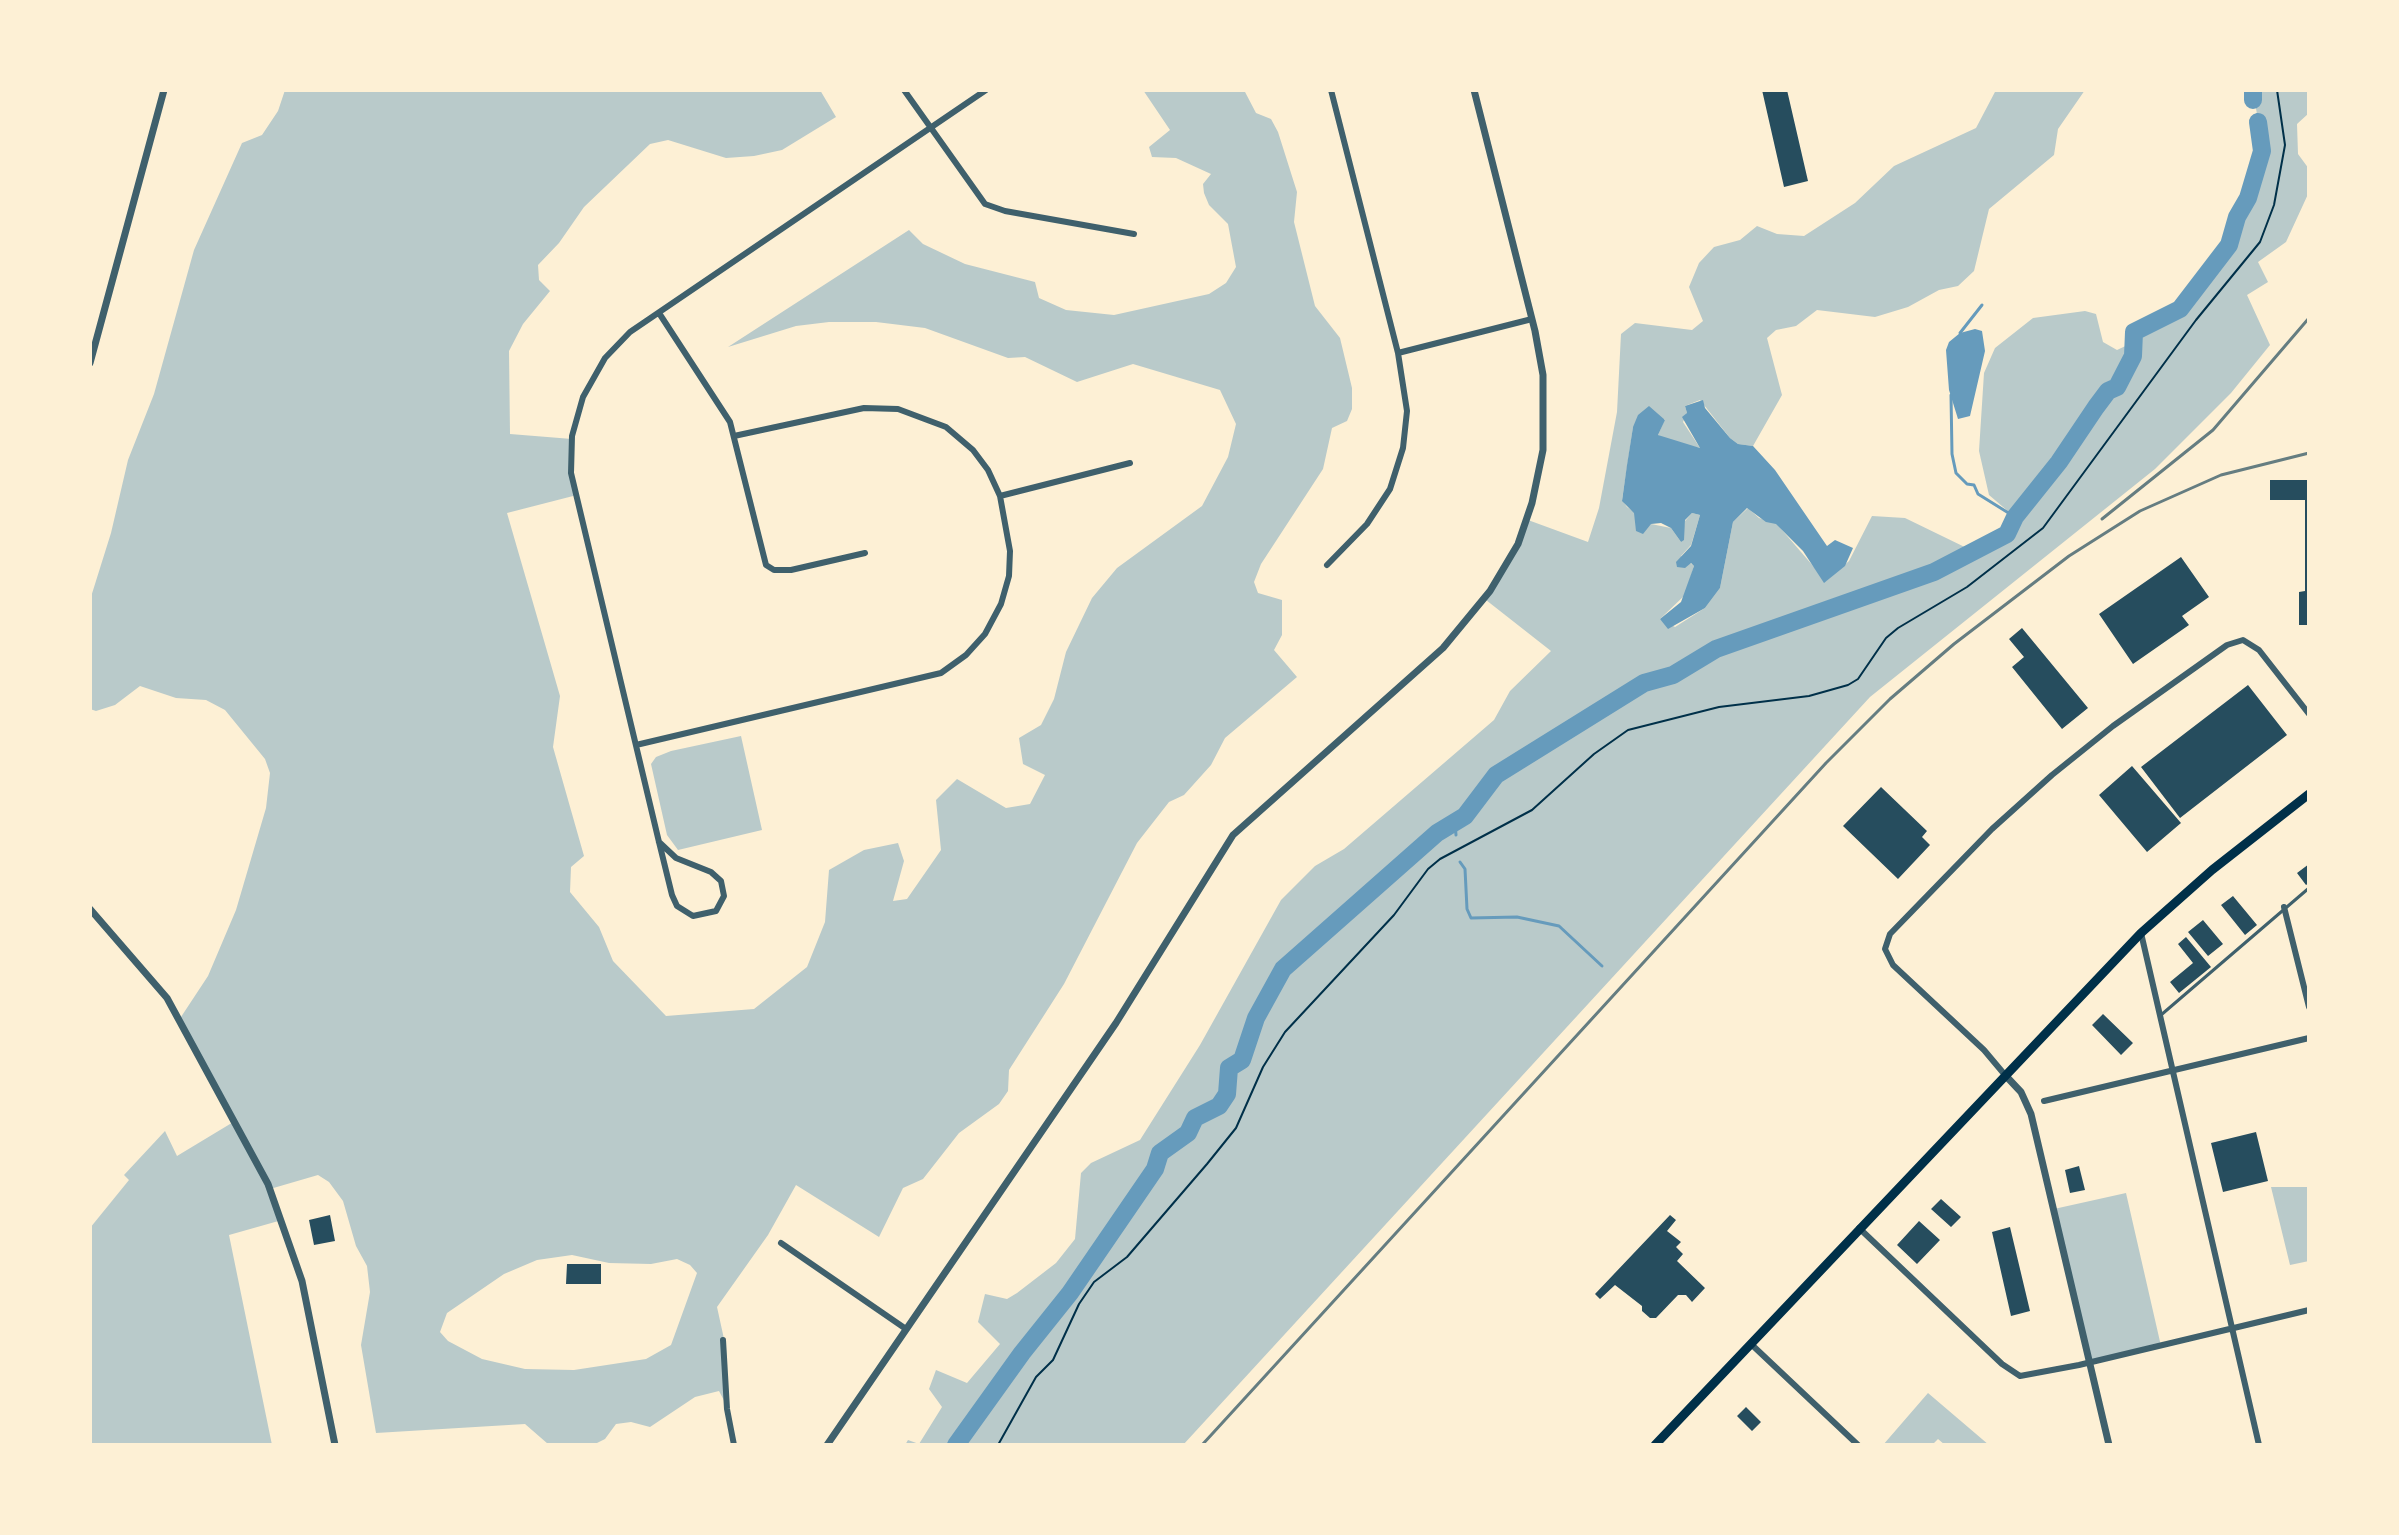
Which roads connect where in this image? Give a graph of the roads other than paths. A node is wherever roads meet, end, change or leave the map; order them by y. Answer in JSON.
{"nodes":[{"id":1,"x":164,"y":90,"type":"edge"},
{"id":2,"x":904,"y":90,"type":"edge"},
{"id":3,"x":986,"y":90,"type":"edge"},
{"id":4,"x":1331,"y":90,"type":"edge"},
{"id":5,"x":1474,"y":90,"type":"edge"},
{"id":6,"x":931,"y":128,"type":"junction"},
{"id":7,"x":1134,"y":234,"type":"dead end"},
{"id":8,"x":659,"y":313,"type":"junction"},
{"id":9,"x":1532,"y":319,"type":"junction"},
{"id":10,"x":1398,"y":353,"type":"junction"},
{"id":11,"x":90,"y":363,"type":"edge"},
{"id":12,"x":734,"y":436,"type":"junction"},
{"id":13,"x":1130,"y":463,"type":"dead end"},
{"id":14,"x":1000,"y":496,"type":"junction"},
{"id":15,"x":865,"y":553,"type":"dead end"},
{"id":16,"x":1327,"y":565,"type":"dead end"},
{"id":17,"x":2309,"y":714,"type":"edge"},
{"id":18,"x":636,"y":745,"type":"junction"},
{"id":19,"x":2309,"y":794,"type":"edge"},
{"id":20,"x":659,"y":842,"type":"junction"},
{"id":21,"x":2309,"y":888,"type":"edge"},
{"id":22,"x":2284,"y":907,"type":"junction"},
{"id":23,"x":90,"y":909,"type":"edge"},
{"id":24,"x":2141,"y":933,"type":"junction"},
{"id":25,"x":2309,"y":1007,"type":"edge"},
{"id":26,"x":2161,"y":1015,"type":"junction"},
{"id":27,"x":2309,"y":1038,"type":"edge"},
{"id":28,"x":2173,"y":1071,"type":"junction"},
{"id":29,"x":2005,"y":1075,"type":"junction"},
{"id":30,"x":2044,"y":1101,"type":"dead end"},
{"id":31,"x":1859,"y":1228,"type":"junction"},
{"id":32,"x":781,"y":1243,"type":"dead end"},
{"id":33,"x":2309,"y":1310,"type":"edge"},
{"id":34,"x":2232,"y":1328,"type":"junction"},
{"id":35,"x":906,"y":1329,"type":"junction"},
{"id":36,"x":723,"y":1340,"type":"dead end"},
{"id":37,"x":1751,"y":1344,"type":"junction"},
{"id":38,"x":2090,"y":1363,"type":"junction"},
{"id":39,"x":335,"y":1445,"type":"edge"},
{"id":40,"x":734,"y":1445,"type":"edge"},
{"id":41,"x":827,"y":1445,"type":"edge"},
{"id":42,"x":1655,"y":1445,"type":"edge"},
{"id":43,"x":1858,"y":1445,"type":"edge"},
{"id":44,"x":2109,"y":1445,"type":"edge"},
{"id":45,"x":2259,"y":1445,"type":"edge"}],
"edges":[{"from":1,"to":11,"type":"street"},
{"from":2,"to":6,"type":"street"},
{"from":3,"to":6,"type":"street"},
{"from":4,"to":10,"type":"street"},
{"from":5,"to":9,"type":"street"},
{"from":6,"to":7,"type":"street"},
{"from":6,"to":8,"type":"street"},
{"from":8,"to":12,"type":"street"},
{"from":8,"to":18,"type":"street"},
{"from":9,"to":10,"type":"street"},
{"from":9,"to":35,"type":"street"},
{"from":10,"to":16,"type":"street"},
{"from":12,"to":14,"type":"street"},
{"from":12,"to":15,"type":"street"},
{"from":13,"to":14,"type":"street"},
{"from":14,"to":18,"type":"street"},
{"from":17,"to":29,"type":"street"},
{"from":18,"to":20,"type":"street"},
{"from":19,"to":24,"type":"main road"},
{"from":20,"to":20,"type":"street"},
{"from":21,"to":22,"type":"lane"},
{"from":22,"to":25,"type":"street"},
{"from":22,"to":26,"type":"lane"},
{"from":23,"to":39,"type":"street"},
{"from":24,"to":26,"type":"street"},
{"from":24,"to":29,"type":"main road"},
{"from":26,"to":28,"type":"street"},
{"from":27,"to":28,"type":"street"},
{"from":28,"to":30,"type":"street"},
{"from":28,"to":34,"type":"street"},
{"from":29,"to":31,"type":"main road"},
{"from":29,"to":38,"type":"street"},
{"from":31,"to":37,"type":"main road"},
{"from":31,"to":38,"type":"street"},
{"from":32,"to":35,"type":"street"},
{"from":33,"to":34,"type":"street"},
{"from":34,"to":38,"type":"street"},
{"from":34,"to":45,"type":"street"},
{"from":35,"to":41,"type":"street"},
{"from":36,"to":40,"type":"street"},
{"from":37,"to":42,"type":"main road"},
{"from":37,"to":43,"type":"street"},
{"from":38,"to":44,"type":"street"}]}
